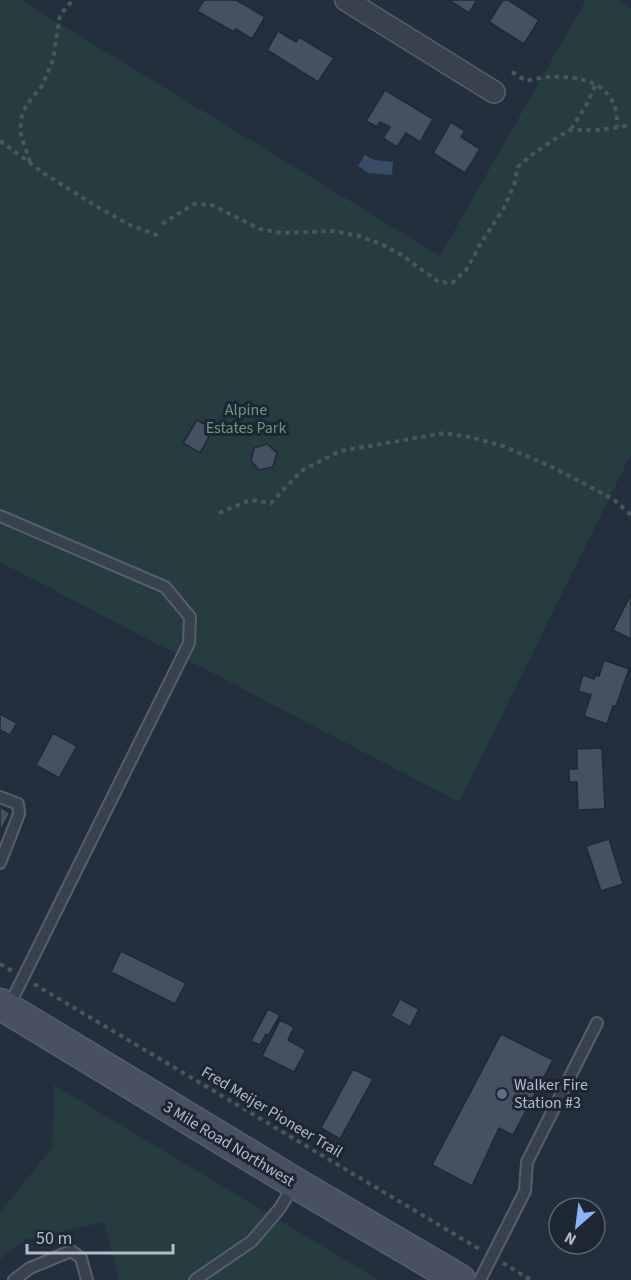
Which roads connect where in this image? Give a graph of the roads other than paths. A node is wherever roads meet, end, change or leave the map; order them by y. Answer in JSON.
{"nodes":[{"id":1,"x":346,"y":0,"type":"edge"},
{"id":2,"x":494,"y":92,"type":"dead end"},
{"id":3,"x":0,"y":516,"type":"edge"},
{"id":4,"x":0,"y":797,"type":"edge"},
{"id":5,"x":0,"y":863,"type":"edge"},
{"id":6,"x":4,"y":1006,"type":"edge"},
{"id":7,"x":597,"y":1023,"type":"dead end"},
{"id":8,"x":295,"y":1183,"type":"junction"},
{"id":9,"x":14,"y":1280,"type":"edge"},
{"id":10,"x":87,"y":1280,"type":"edge"},
{"id":11,"x":195,"y":1280,"type":"edge"},
{"id":12,"x":460,"y":1280,"type":"edge"},
{"id":13,"x":480,"y":1280,"type":"edge"}],
"edges":[{"from":1,"to":2,"type":"street"},
{"from":3,"to":6,"type":"lane"},
{"from":4,"to":5,"type":"lane"},
{"from":6,"to":8,"type":"main road","name":"3 Mile Road Northwest"},
{"from":7,"to":13,"type":"lane"},
{"from":8,"to":11,"type":"lane"},
{"from":8,"to":12,"type":"main road","name":"3 Mile Road Northwest"},
{"from":9,"to":10,"type":"lane"}]}
